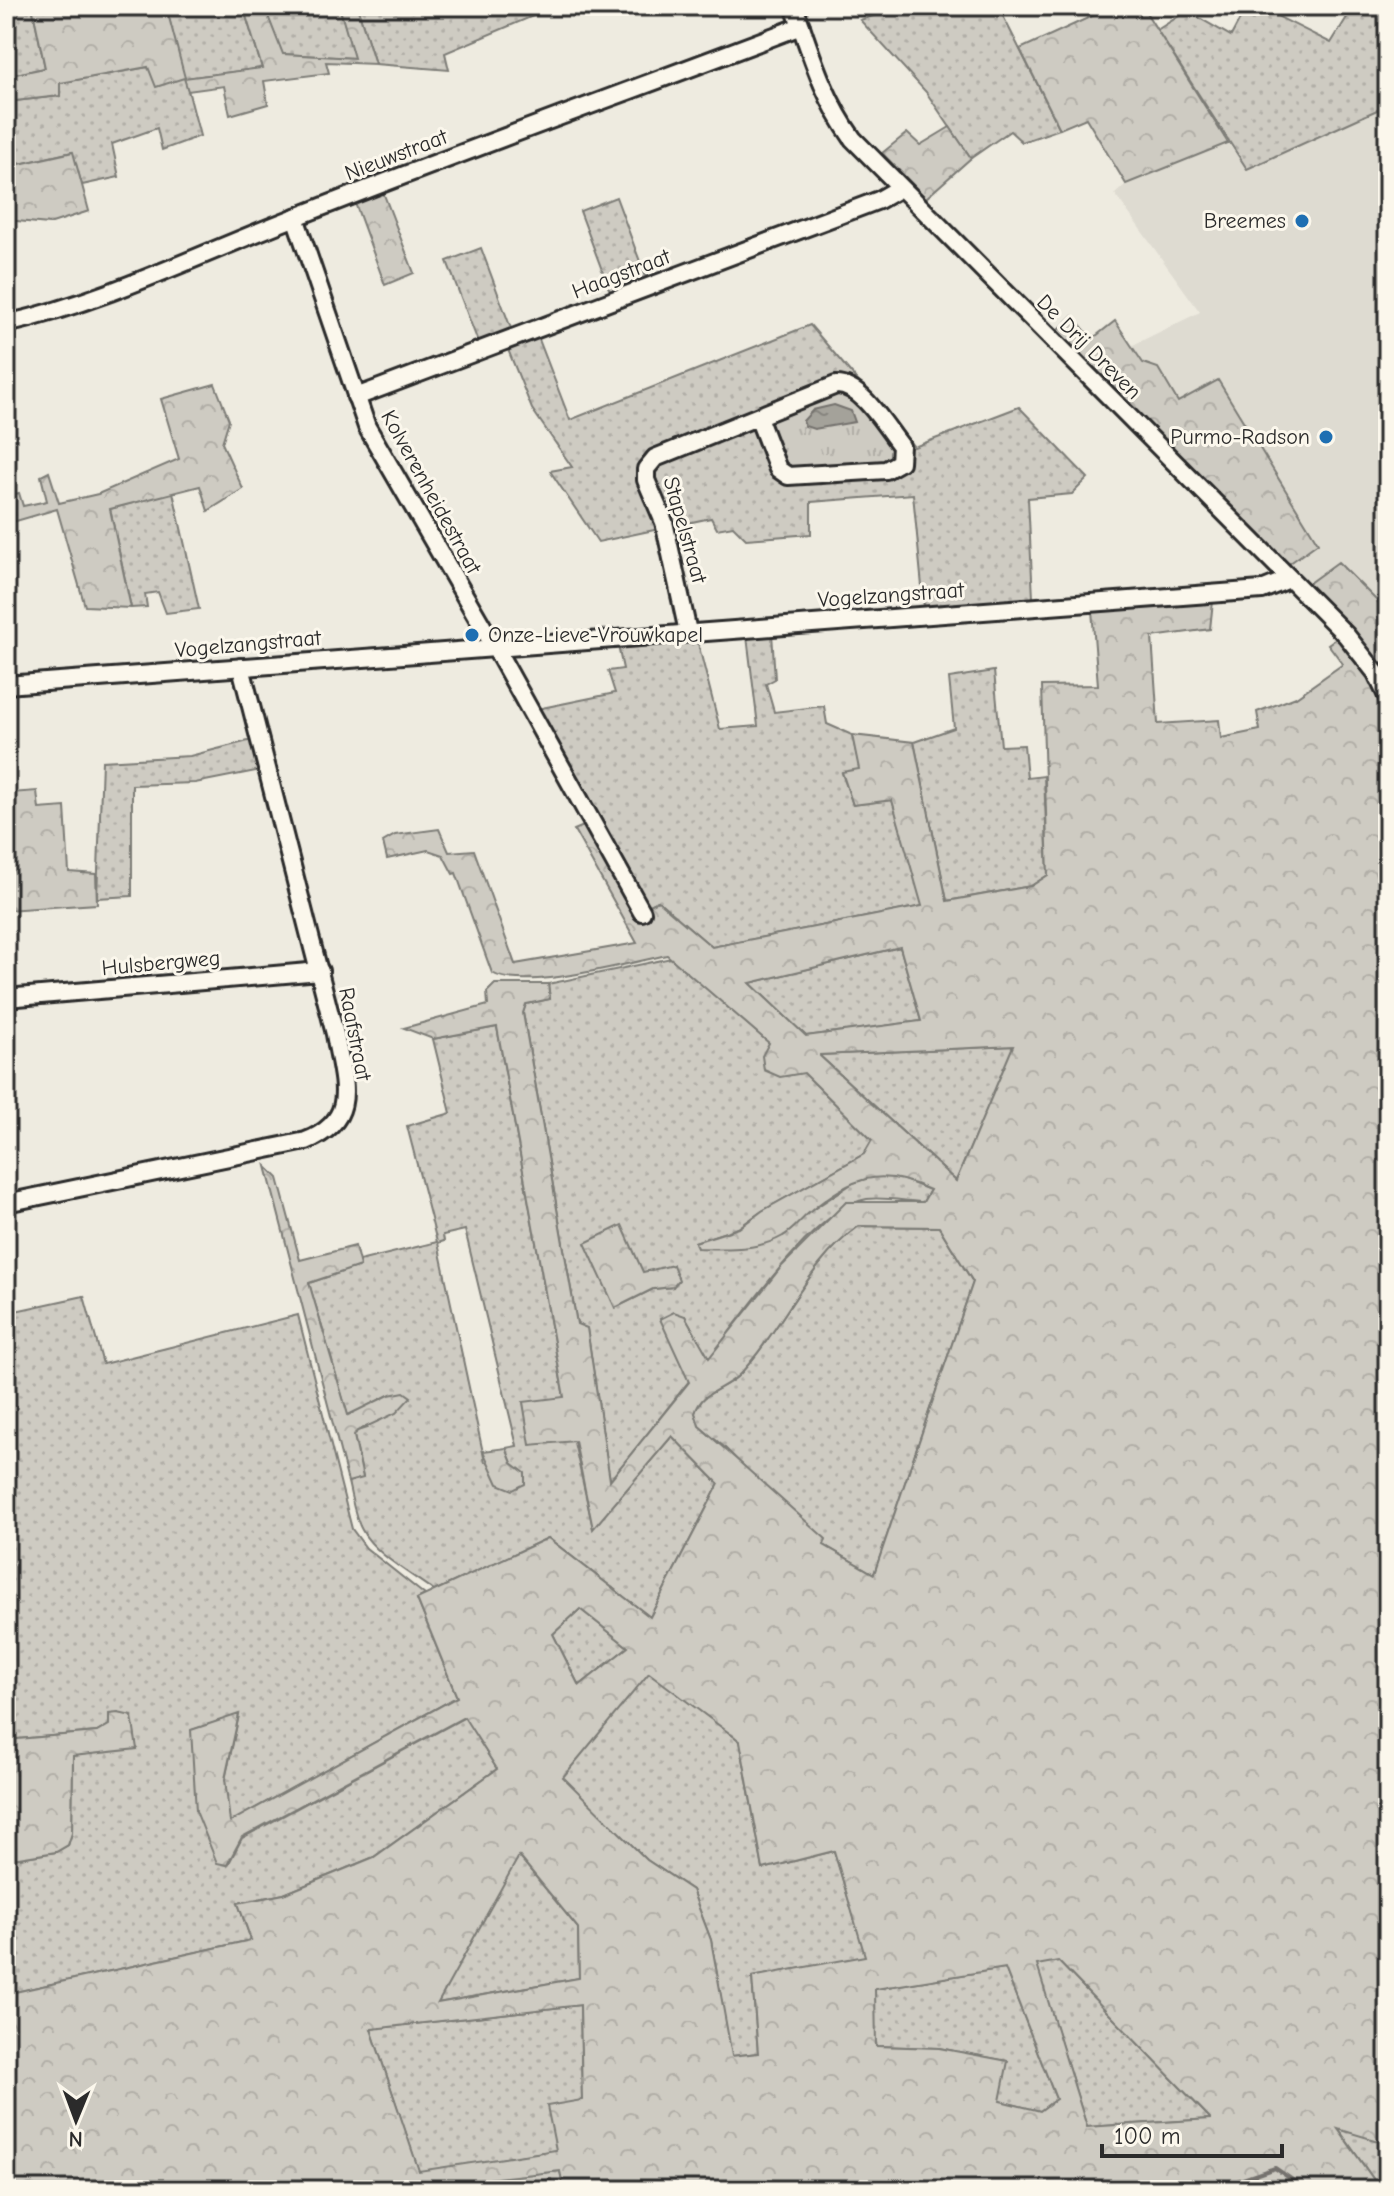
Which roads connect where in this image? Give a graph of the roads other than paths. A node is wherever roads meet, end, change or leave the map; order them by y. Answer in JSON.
{"nodes":[{"id":1,"x":794,"y":6,"type":"edge"},
{"id":2,"x":801,"y":26,"type":"junction"},
{"id":3,"x":900,"y":188,"type":"junction"},
{"id":4,"x":295,"y":217,"type":"junction"},
{"id":5,"x":6,"y":324,"type":"edge"},
{"id":6,"x":356,"y":397,"type":"junction"},
{"id":7,"x":758,"y":417,"type":"junction"},
{"id":8,"x":1289,"y":579,"type":"junction"},
{"id":9,"x":688,"y":632,"type":"junction"},
{"id":10,"x":493,"y":647,"type":"junction"},
{"id":11,"x":241,"y":667,"type":"junction"},
{"id":12,"x":6,"y":685,"type":"edge"},
{"id":13,"x":1388,"y":698,"type":"edge"},
{"id":14,"x":642,"y":912,"type":"dead end"},
{"id":15,"x":320,"y":971,"type":"junction"},
{"id":16,"x":6,"y":998,"type":"edge"},
{"id":17,"x":6,"y":1203,"type":"edge"}],
"edges":[{"from":1,"to":2,"type":"street","name":"De Drij Dreven"},
{"from":2,"to":3,"type":"street","name":"De Drij Dreven"},
{"from":2,"to":4,"type":"street","name":"Nieuwstraat"},
{"from":3,"to":6,"type":"street","name":"Haagstraat"},
{"from":3,"to":8,"type":"street","name":"De Drij Dreven"},
{"from":4,"to":5,"type":"street","name":"Nieuwstraat"},
{"from":4,"to":6,"type":"street","name":"Kolverenheidestraat"},
{"from":6,"to":10,"type":"street","name":"Kolverenheidestraat"},
{"from":7,"to":7,"type":"street","name":"Stapelstraat"},
{"from":7,"to":9,"type":"street","name":"Stapelstraat"},
{"from":8,"to":9,"type":"street","name":"Vogelzangstraat"},
{"from":8,"to":13,"type":"street","name":"De Drij Dreven"},
{"from":9,"to":10,"type":"street","name":"Vogelzangstraat"},
{"from":10,"to":11,"type":"street","name":"Vogelzangstraat"},
{"from":10,"to":14,"type":"street"},
{"from":11,"to":12,"type":"street","name":"Vogelzangstraat"},
{"from":11,"to":15,"type":"street","name":"Raafstraat"},
{"from":15,"to":16,"type":"street","name":"Hulsbergweg"},
{"from":15,"to":17,"type":"street","name":"Raafstraat"}]}
